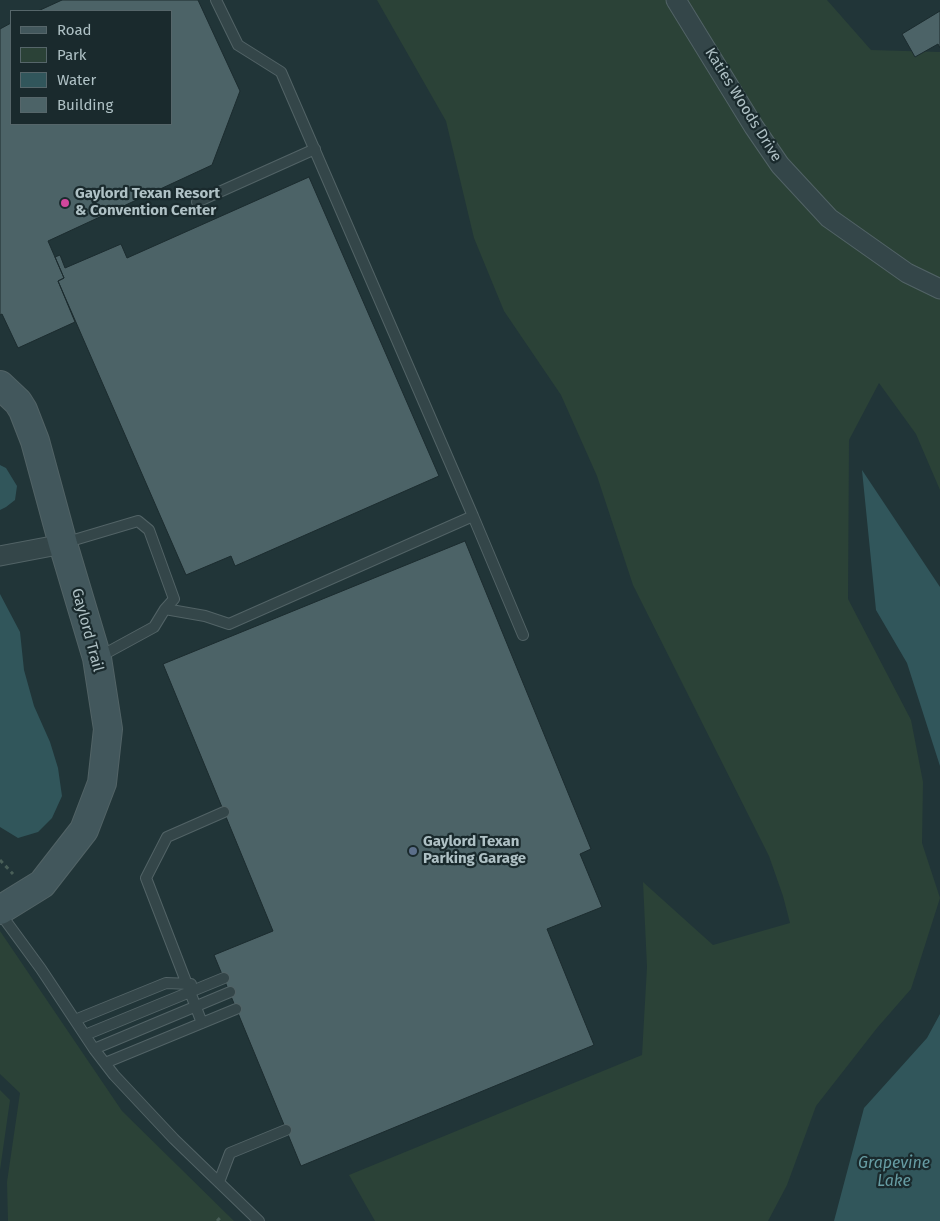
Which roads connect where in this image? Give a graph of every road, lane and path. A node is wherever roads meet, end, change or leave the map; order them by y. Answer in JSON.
{"nodes":[{"id":1,"x":216,"y":0,"type":"edge"},
{"id":2,"x":676,"y":0,"type":"edge"},
{"id":3,"x":315,"y":150,"type":"junction"},
{"id":4,"x":197,"y":202,"type":"dead end"},
{"id":5,"x":940,"y":289,"type":"edge"},
{"id":6,"x":0,"y":385,"type":"edge"},
{"id":7,"x":473,"y":516,"type":"junction"},
{"id":8,"x":63,"y":544,"type":"junction"},
{"id":9,"x":9,"y":554,"type":"edge"},
{"id":10,"x":165,"y":609,"type":"junction"},
{"id":11,"x":523,"y":635,"type":"dead end"},
{"id":12,"x":97,"y":658,"type":"junction"},
{"id":13,"x":224,"y":812,"type":"dead end"},
{"id":14,"x":0,"y":860,"type":"edge"},
{"id":15,"x":15,"y":878,"type":"dead end"},
{"id":16,"x":0,"y":911,"type":"edge"},
{"id":17,"x":224,"y":978,"type":"dead end"},
{"id":18,"x":188,"y":987,"type":"junction"},
{"id":19,"x":230,"y":992,"type":"dead end"},
{"id":20,"x":196,"y":1006,"type":"junction"},
{"id":21,"x":236,"y":1008,"type":"dead end"},
{"id":22,"x":75,"y":1020,"type":"junction"},
{"id":23,"x":202,"y":1023,"type":"junction"},
{"id":24,"x":85,"y":1035,"type":"junction"},
{"id":25,"x":94,"y":1049,"type":"junction"},
{"id":26,"x":104,"y":1063,"type":"junction"},
{"id":27,"x":286,"y":1130,"type":"dead end"},
{"id":28,"x":219,"y":1182,"type":"junction"},
{"id":29,"x":222,"y":1216,"type":"dead end"},
{"id":30,"x":217,"y":1221,"type":"edge"},
{"id":31,"x":259,"y":1221,"type":"edge"}],
"edges":[{"from":1,"to":3,"type":"lane"},
{"from":2,"to":5,"type":"street","name":"Katies Woods Drive"},
{"from":3,"to":4,"type":"lane"},
{"from":3,"to":7,"type":"lane"},
{"from":6,"to":8,"type":"street","name":"Gaylord Trail"},
{"from":7,"to":10,"type":"lane"},
{"from":7,"to":11,"type":"lane"},
{"from":8,"to":9,"type":"street"},
{"from":8,"to":10,"type":"lane"},
{"from":8,"to":12,"type":"street","name":"Gaylord Trail"},
{"from":10,"to":12,"type":"lane"},
{"from":12,"to":16,"type":"street","name":"Gaylord Trail"},
{"from":13,"to":18,"type":"lane"},
{"from":14,"to":15,"type":"path"},
{"from":16,"to":22,"type":"lane"},
{"from":17,"to":18,"type":"lane"},
{"from":18,"to":20,"type":"lane"},
{"from":18,"to":22,"type":"lane"},
{"from":18,"to":24,"type":"lane"},
{"from":19,"to":20,"type":"lane"},
{"from":20,"to":23,"type":"lane"},
{"from":20,"to":25,"type":"lane"},
{"from":21,"to":23,"type":"lane"},
{"from":22,"to":24,"type":"lane"},
{"from":23,"to":26,"type":"lane"},
{"from":24,"to":25,"type":"lane"},
{"from":25,"to":26,"type":"lane"},
{"from":26,"to":28,"type":"lane"},
{"from":27,"to":28,"type":"lane"},
{"from":28,"to":31,"type":"lane"},
{"from":29,"to":30,"type":"path"}]}
